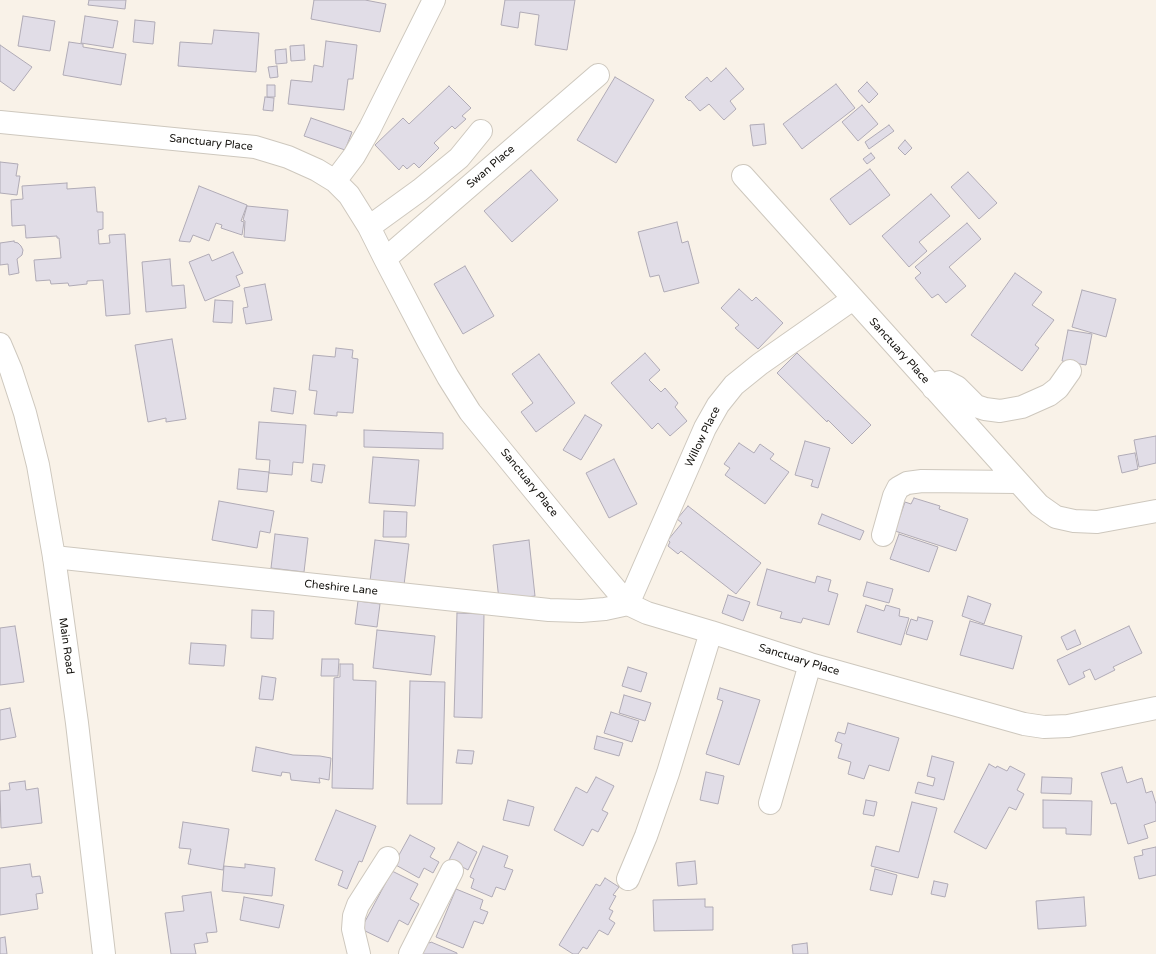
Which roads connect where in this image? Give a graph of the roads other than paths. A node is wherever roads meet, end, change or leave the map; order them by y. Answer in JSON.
{"nodes":[{"id":1,"x":434,"y":0,"type":"edge"},
{"id":2,"x":598,"y":75,"type":"dead end"},
{"id":3,"x":0,"y":122,"type":"edge"},
{"id":4,"x":481,"y":131,"type":"dead end"},
{"id":5,"x":743,"y":176,"type":"dead end"},
{"id":6,"x":335,"y":181,"type":"junction"},
{"id":7,"x":369,"y":227,"type":"junction"},
{"id":8,"x":385,"y":260,"type":"junction"},
{"id":9,"x":853,"y":299,"type":"junction"},
{"id":10,"x":0,"y":344,"type":"edge"},
{"id":11,"x":1070,"y":371,"type":"dead end"},
{"id":12,"x":932,"y":388,"type":"junction"},
{"id":13,"x":1017,"y":482,"type":"junction"},
{"id":14,"x":1156,"y":511,"type":"edge"},
{"id":15,"x":883,"y":535,"type":"dead end"},
{"id":16,"x":54,"y":557,"type":"junction"},
{"id":17,"x":628,"y":604,"type":"junction"},
{"id":18,"x":711,"y":632,"type":"junction"},
{"id":19,"x":810,"y":664,"type":"junction"},
{"id":20,"x":1156,"y":708,"type":"edge"},
{"id":21,"x":770,"y":803,"type":"dead end"},
{"id":22,"x":388,"y":858,"type":"dead end"},
{"id":23,"x":452,"y":871,"type":"dead end"},
{"id":24,"x":628,"y":878,"type":"dead end"},
{"id":25,"x":104,"y":954,"type":"edge"},
{"id":26,"x":359,"y":954,"type":"edge"},
{"id":27,"x":410,"y":954,"type":"edge"}],
"edges":[{"from":1,"to":6,"type":"street"},
{"from":2,"to":8,"type":"street","name":"Swan Place"},
{"from":3,"to":6,"type":"street","name":"Sanctuary Place"},
{"from":4,"to":7,"type":"street"},
{"from":5,"to":9,"type":"street","name":"Sanctuary Place"},
{"from":6,"to":7,"type":"street","name":"Sanctuary Place"},
{"from":7,"to":8,"type":"street","name":"Sanctuary Place"},
{"from":8,"to":17,"type":"street","name":"Sanctuary Place"},
{"from":9,"to":12,"type":"street","name":"Sanctuary Place"},
{"from":9,"to":17,"type":"street","name":"Willow Place"},
{"from":10,"to":16,"type":"street","name":"Main Road"},
{"from":11,"to":12,"type":"street"},
{"from":12,"to":13,"type":"street","name":"Sanctuary Place"},
{"from":13,"to":14,"type":"street","name":"Sanctuary Place"},
{"from":13,"to":15,"type":"street"},
{"from":16,"to":17,"type":"street","name":"Cheshire Lane"},
{"from":16,"to":25,"type":"street","name":"Main Road"},
{"from":17,"to":18,"type":"street","name":"Sanctuary Place"},
{"from":18,"to":19,"type":"street","name":"Sanctuary Place"},
{"from":18,"to":24,"type":"street"},
{"from":19,"to":20,"type":"street","name":"Sanctuary Place"},
{"from":19,"to":21,"type":"street"},
{"from":22,"to":26,"type":"street"},
{"from":23,"to":27,"type":"street"}]}
